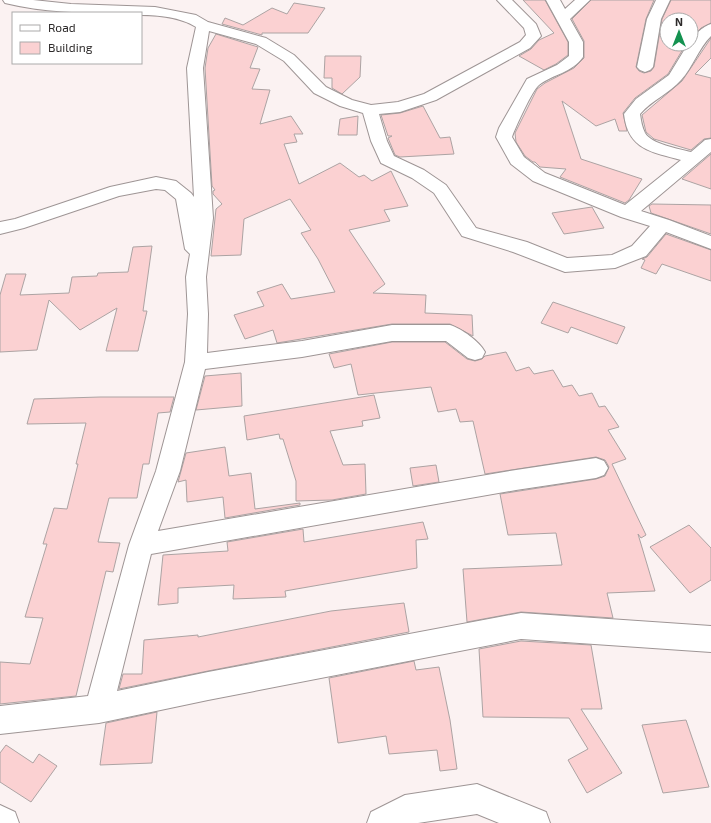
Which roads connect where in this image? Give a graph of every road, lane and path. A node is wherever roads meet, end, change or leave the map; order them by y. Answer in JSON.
{"nodes":[{"id":1,"x":10,"y":0,"type":"edge"},
{"id":2,"x":504,"y":0,"type":"edge"},
{"id":3,"x":553,"y":0,"type":"edge"},
{"id":4,"x":583,"y":0,"type":"edge"},
{"id":5,"x":663,"y":0,"type":"edge"},
{"id":6,"x":563,"y":18,"type":"junction"},
{"id":7,"x":203,"y":24,"type":"junction"},
{"id":8,"x":711,"y":28,"type":"edge"},
{"id":9,"x":645,"y":67,"type":"dead end"},
{"id":10,"x":370,"y":110,"type":"junction"},
{"id":11,"x":704,"y":153,"type":"edge"},
{"id":12,"x":627,"y":213,"type":"junction"},
{"id":13,"x":663,"y":224,"type":"junction"},
{"id":14,"x":0,"y":228,"type":"edge"},
{"id":15,"x":711,"y":242,"type":"edge"},
{"id":16,"x":197,"y":266,"type":"junction"},
{"id":17,"x":475,"y":352,"type":"dead end"},
{"id":18,"x":196,"y":362,"type":"junction"},
{"id":19,"x":596,"y":468,"type":"dead end"},
{"id":20,"x":141,"y":545,"type":"junction"},
{"id":21,"x":711,"y":639,"type":"edge"},
{"id":22,"x":99,"y":709,"type":"junction"},
{"id":23,"x":0,"y":720,"type":"edge"},
{"id":24,"x":0,"y":820,"type":"edge"},
{"id":25,"x":4,"y":823,"type":"edge"},
{"id":26,"x":382,"y":823,"type":"edge"},
{"id":27,"x":535,"y":823,"type":"edge"}],
"edges":[{"from":1,"to":7,"type":"street"},
{"from":2,"to":10,"type":"street"},
{"from":3,"to":6,"type":"street"},
{"from":4,"to":6,"type":"street"},
{"from":5,"to":9,"type":"street"},
{"from":6,"to":12,"type":"street"},
{"from":7,"to":10,"type":"street"},
{"from":7,"to":16,"type":"street"},
{"from":8,"to":11,"type":"street"},
{"from":10,"to":13,"type":"street"},
{"from":11,"to":12,"type":"street"},
{"from":12,"to":13,"type":"street"},
{"from":13,"to":15,"type":"street"},
{"from":14,"to":16,"type":"street"},
{"from":16,"to":18,"type":"street"},
{"from":17,"to":18,"type":"street"},
{"from":18,"to":20,"type":"street"},
{"from":19,"to":20,"type":"street"},
{"from":20,"to":22,"type":"street"},
{"from":21,"to":22,"type":"street"},
{"from":22,"to":23,"type":"street"},
{"from":24,"to":25,"type":"street"},
{"from":26,"to":27,"type":"street"}]}
